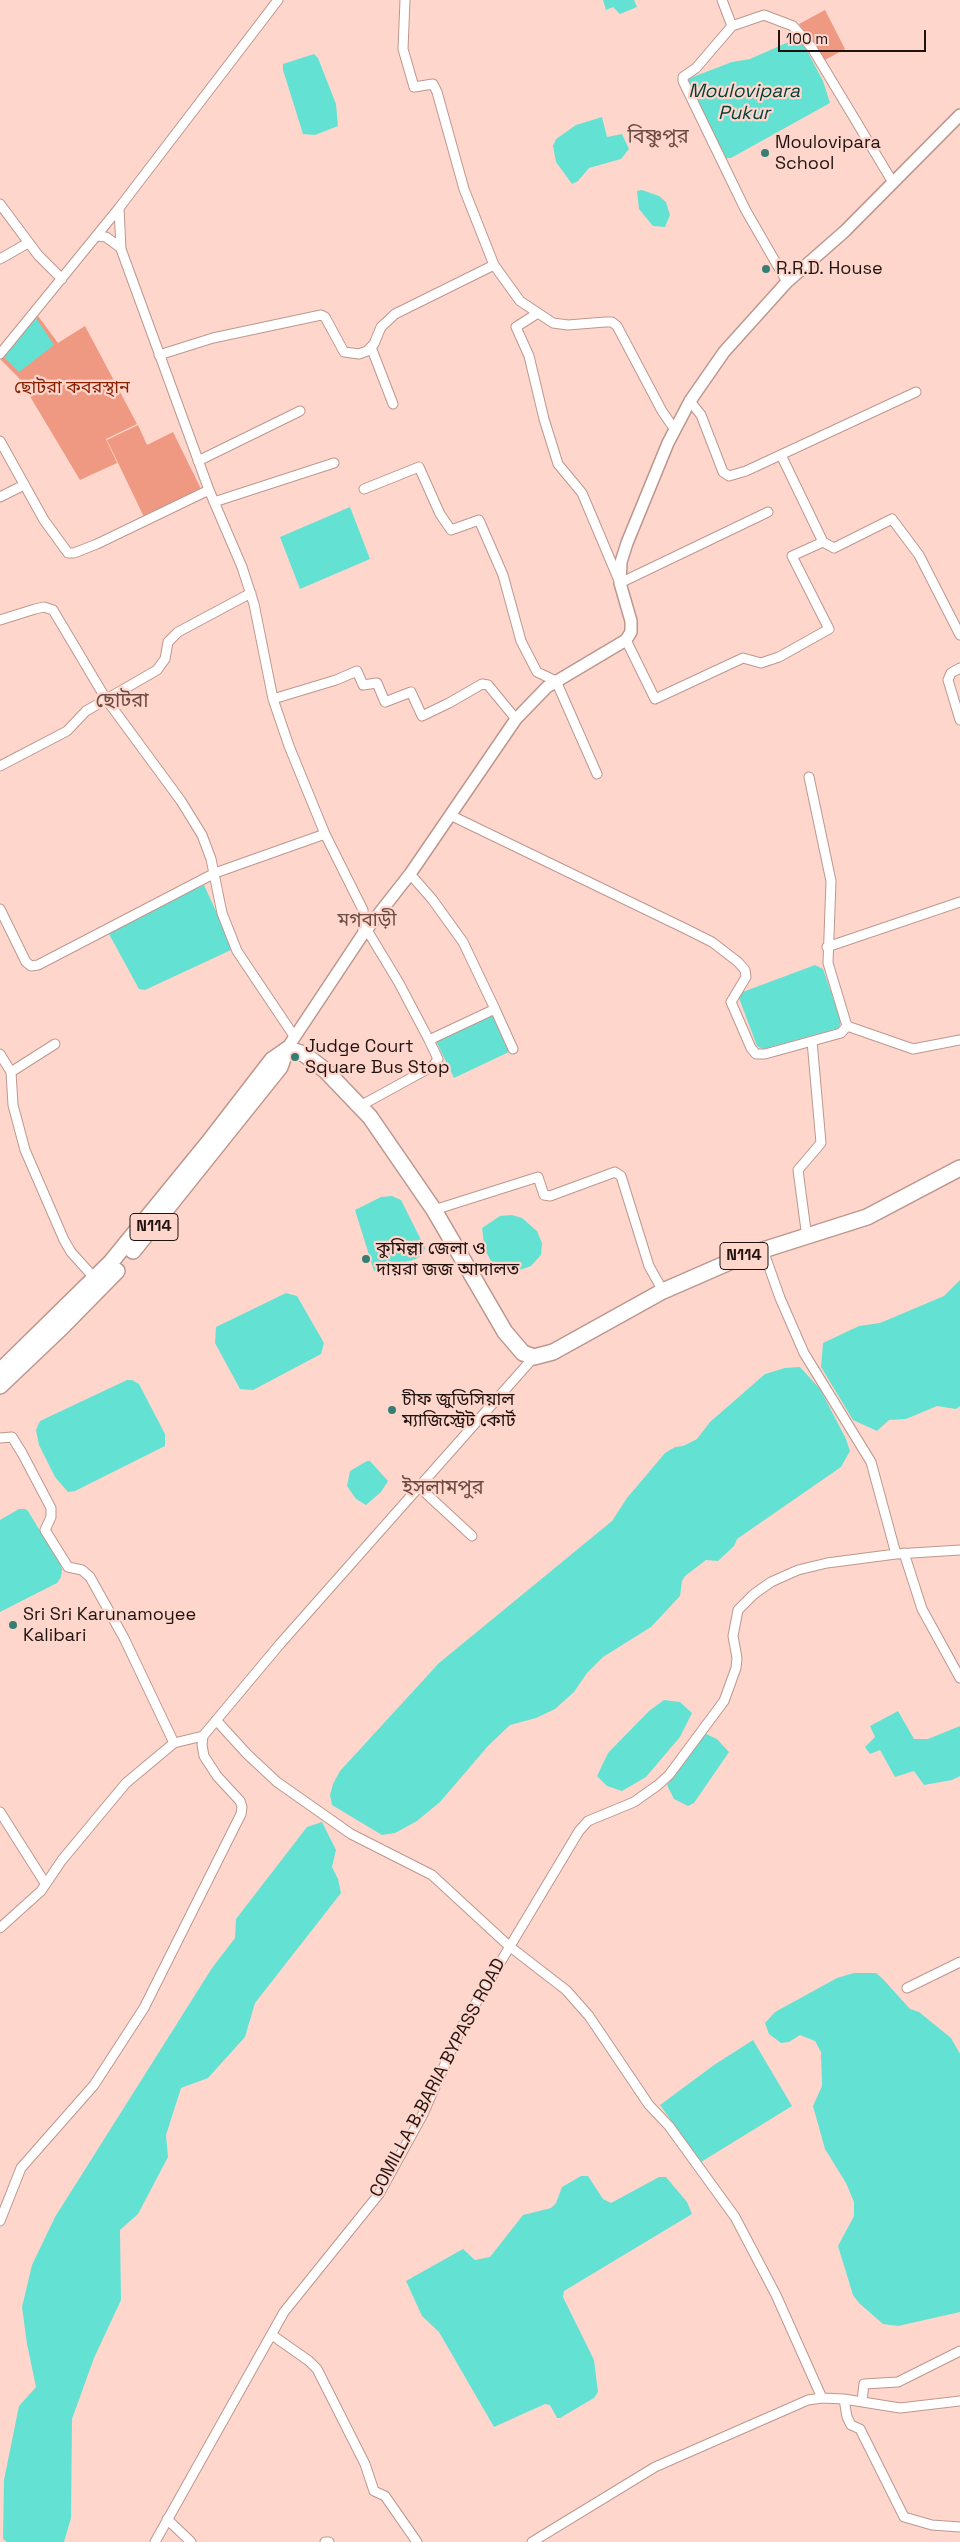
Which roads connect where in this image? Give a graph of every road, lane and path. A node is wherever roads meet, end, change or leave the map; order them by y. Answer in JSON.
{"nodes":[{"id":1,"x":278,"y":0,"type":"edge"},
{"id":2,"x":405,"y":0,"type":"edge"},
{"id":3,"x":722,"y":0,"type":"edge"},
{"id":4,"x":732,"y":26,"type":"junction"},
{"id":5,"x":960,"y":115,"type":"edge"},
{"id":6,"x":892,"y":181,"type":"junction"},
{"id":7,"x":0,"y":204,"type":"edge"},
{"id":8,"x":119,"y":208,"type":"junction"},
{"id":9,"x":97,"y":236,"type":"junction"},
{"id":10,"x":28,"y":243,"type":"junction"},
{"id":11,"x":121,"y":248,"type":"junction"},
{"id":12,"x":0,"y":259,"type":"edge"},
{"id":13,"x":494,"y":265,"type":"junction"},
{"id":14,"x":62,"y":279,"type":"junction"},
{"id":15,"x":787,"y":282,"type":"junction"},
{"id":16,"x":538,"y":313,"type":"junction"},
{"id":17,"x":371,"y":347,"type":"junction"},
{"id":18,"x":0,"y":354,"type":"edge"},
{"id":19,"x":159,"y":355,"type":"junction"},
{"id":20,"x":916,"y":392,"type":"dead end"},
{"id":21,"x":690,"y":401,"type":"junction"},
{"id":22,"x":393,"y":404,"type":"dead end"},
{"id":23,"x":300,"y":412,"type":"dead end"},
{"id":24,"x":675,"y":430,"type":"junction"},
{"id":25,"x":0,"y":441,"type":"edge"},
{"id":26,"x":781,"y":455,"type":"junction"},
{"id":27,"x":198,"y":461,"type":"junction"},
{"id":28,"x":334,"y":463,"type":"dead end"},
{"id":29,"x":24,"y":485,"type":"junction"},
{"id":30,"x":364,"y":489,"type":"dead end"},
{"id":31,"x":209,"y":490,"type":"junction"},
{"id":32,"x":0,"y":497,"type":"edge"},
{"id":33,"x":214,"y":502,"type":"junction"},
{"id":34,"x":768,"y":512,"type":"dead end"},
{"id":35,"x":823,"y":542,"type":"junction"},
{"id":36,"x":620,"y":583,"type":"junction"},
{"id":37,"x":250,"y":593,"type":"junction"},
{"id":38,"x":0,"y":620,"type":"edge"},
{"id":39,"x":960,"y":635,"type":"edge"},
{"id":40,"x":626,"y":640,"type":"junction"},
{"id":41,"x":960,"y":668,"type":"edge"},
{"id":42,"x":556,"y":681,"type":"junction"},
{"id":43,"x":106,"y":699,"type":"junction"},
{"id":44,"x":273,"y":699,"type":"junction"},
{"id":45,"x":516,"y":719,"type":"junction"},
{"id":46,"x":960,"y":720,"type":"edge"},
{"id":47,"x":0,"y":766,"type":"edge"},
{"id":48,"x":597,"y":774,"type":"dead end"},
{"id":49,"x":809,"y":776,"type":"dead end"},
{"id":50,"x":450,"y":815,"type":"junction"},
{"id":51,"x":325,"y":834,"type":"junction"},
{"id":52,"x":215,"y":873,"type":"junction"},
{"id":53,"x":410,"y":874,"type":"junction"},
{"id":54,"x":960,"y":902,"type":"edge"},
{"id":55,"x":0,"y":909,"type":"edge"},
{"id":56,"x":363,"y":910,"type":"junction"},
{"id":57,"x":382,"y":910,"type":"junction"},
{"id":58,"x":365,"y":932,"type":"junction"},
{"id":59,"x":827,"y":947,"type":"junction"},
{"id":60,"x":495,"y":1009,"type":"junction"},
{"id":61,"x":847,"y":1026,"type":"junction"},
{"id":62,"x":294,"y":1036,"type":"junction"},
{"id":63,"x":429,"y":1040,"type":"junction"},
{"id":64,"x":960,"y":1040,"type":"edge"},
{"id":65,"x":812,"y":1041,"type":"junction"},
{"id":66,"x":55,"y":1044,"type":"dead end"},
{"id":67,"x":513,"y":1049,"type":"dead end"},
{"id":68,"x":286,"y":1050,"type":"junction"},
{"id":69,"x":0,"y":1054,"type":"edge"},
{"id":70,"x":12,"y":1072,"type":"junction"},
{"id":71,"x":360,"y":1106,"type":"junction"},
{"id":72,"x":960,"y":1168,"type":"edge"},
{"id":73,"x":434,"y":1210,"type":"junction"},
{"id":74,"x":806,"y":1238,"type":"junction"},
{"id":75,"x":763,"y":1250,"type":"junction"},
{"id":76,"x":99,"y":1284,"type":"junction"},
{"id":77,"x":662,"y":1291,"type":"junction"},
{"id":78,"x":534,"y":1357,"type":"junction"},
{"id":79,"x":0,"y":1372,"type":"edge"},
{"id":80,"x":0,"y":1386,"type":"edge"},
{"id":81,"x":0,"y":1438,"type":"edge"},
{"id":82,"x":419,"y":1487,"type":"junction"},
{"id":83,"x":472,"y":1536,"type":"dead end"},
{"id":84,"x":960,"y":1550,"type":"edge"},
{"id":85,"x":900,"y":1553,"type":"junction"},
{"id":86,"x":960,"y":1678,"type":"edge"},
{"id":87,"x":216,"y":1720,"type":"junction"},
{"id":88,"x":203,"y":1736,"type":"junction"},
{"id":89,"x":174,"y":1743,"type":"junction"},
{"id":90,"x":0,"y":1812,"type":"edge"},
{"id":91,"x":45,"y":1883,"type":"junction"},
{"id":92,"x":0,"y":1928,"type":"edge"},
{"id":93,"x":509,"y":1946,"type":"junction"},
{"id":94,"x":960,"y":1962,"type":"edge"},
{"id":95,"x":908,"y":1988,"type":"dead end"},
{"id":96,"x":0,"y":2221,"type":"edge"},
{"id":97,"x":272,"y":2335,"type":"junction"},
{"id":98,"x":960,"y":2351,"type":"edge"},
{"id":99,"x":822,"y":2398,"type":"junction"},
{"id":100,"x":844,"y":2399,"type":"junction"},
{"id":101,"x":862,"y":2401,"type":"junction"},
{"id":102,"x":960,"y":2401,"type":"edge"},
{"id":103,"x":167,"y":2519,"type":"junction"},
{"id":104,"x":960,"y":2527,"type":"edge"},
{"id":105,"x":155,"y":2542,"type":"edge"},
{"id":106,"x":191,"y":2542,"type":"edge"},
{"id":107,"x":325,"y":2542,"type":"edge"},
{"id":108,"x":329,"y":2542,"type":"edge"},
{"id":109,"x":417,"y":2542,"type":"edge"},
{"id":110,"x":532,"y":2542,"type":"edge"}],
"edges":[{"from":1,"to":8,"type":"street"},
{"from":2,"to":13,"type":"street"},
{"from":3,"to":4,"type":"street"},
{"from":4,"to":6,"type":"street"},
{"from":4,"to":15,"type":"street"},
{"from":5,"to":6,"type":"street"},
{"from":6,"to":15,"type":"street"},
{"from":7,"to":10,"type":"street"},
{"from":8,"to":9,"type":"street"},
{"from":8,"to":11,"type":"street"},
{"from":9,"to":11,"type":"street"},
{"from":9,"to":14,"type":"street"},
{"from":10,"to":12,"type":"street"},
{"from":10,"to":14,"type":"street"},
{"from":11,"to":19,"type":"street"},
{"from":13,"to":16,"type":"street"},
{"from":13,"to":17,"type":"street"},
{"from":14,"to":18,"type":"street"},
{"from":15,"to":21,"type":"street"},
{"from":16,"to":24,"type":"street"},
{"from":16,"to":36,"type":"street"},
{"from":17,"to":19,"type":"street"},
{"from":17,"to":22,"type":"street"},
{"from":19,"to":27,"type":"street"},
{"from":20,"to":26,"type":"street"},
{"from":21,"to":24,"type":"street"},
{"from":21,"to":26,"type":"street"},
{"from":23,"to":27,"type":"street"},
{"from":24,"to":36,"type":"street"},
{"from":25,"to":29,"type":"street"},
{"from":26,"to":35,"type":"street"},
{"from":27,"to":31,"type":"street"},
{"from":28,"to":33,"type":"street"},
{"from":29,"to":31,"type":"street"},
{"from":29,"to":32,"type":"street"},
{"from":30,"to":42,"type":"street"},
{"from":31,"to":33,"type":"street"},
{"from":33,"to":37,"type":"street"},
{"from":34,"to":36,"type":"street"},
{"from":35,"to":39,"type":"street"},
{"from":35,"to":40,"type":"street"},
{"from":36,"to":40,"type":"street"},
{"from":37,"to":43,"type":"street"},
{"from":37,"to":44,"type":"street"},
{"from":38,"to":43,"type":"street"},
{"from":40,"to":42,"type":"street"},
{"from":41,"to":46,"type":"street"},
{"from":42,"to":45,"type":"street"},
{"from":42,"to":48,"type":"street"},
{"from":43,"to":47,"type":"street"},
{"from":43,"to":52,"type":"street"},
{"from":44,"to":45,"type":"street"},
{"from":44,"to":51,"type":"street"},
{"from":45,"to":50,"type":"street"},
{"from":49,"to":59,"type":"street"},
{"from":50,"to":53,"type":"street"},
{"from":50,"to":65,"type":"street"},
{"from":51,"to":52,"type":"street"},
{"from":51,"to":56,"type":"street"},
{"from":52,"to":55,"type":"street"},
{"from":52,"to":62,"type":"street"},
{"from":53,"to":57,"type":"street"},
{"from":53,"to":60,"type":"street"},
{"from":54,"to":59,"type":"street"},
{"from":56,"to":57,"type":"street"},
{"from":56,"to":58,"type":"street"},
{"from":57,"to":58,"type":"street"},
{"from":58,"to":62,"type":"street"},
{"from":58,"to":63,"type":"street"},
{"from":59,"to":61,"type":"street"},
{"from":60,"to":63,"type":"street"},
{"from":60,"to":67,"type":"street"},
{"from":61,"to":64,"type":"street"},
{"from":61,"to":65,"type":"street"},
{"from":62,"to":68,"type":"street"},
{"from":63,"to":71,"type":"street"},
{"from":65,"to":74,"type":"street"},
{"from":66,"to":70,"type":"street"},
{"from":68,"to":71,"type":"highway"},
{"from":68,"to":76,"type":"highway","number":"N114"},
{"from":69,"to":70,"type":"street"},
{"from":70,"to":76,"type":"street"},
{"from":71,"to":73,"type":"highway"},
{"from":72,"to":74,"type":"highway","number":"N114"},
{"from":73,"to":77,"type":"street"},
{"from":73,"to":78,"type":"highway"},
{"from":74,"to":75,"type":"highway","number":"N114"},
{"from":75,"to":77,"type":"highway","number":"N114"},
{"from":75,"to":85,"type":"street"},
{"from":76,"to":79,"type":"highway","number":"N114"},
{"from":76,"to":80,"type":"highway","number":"N114"},
{"from":77,"to":78,"type":"highway","number":"N114"},
{"from":78,"to":82,"type":"street"},
{"from":81,"to":89,"type":"street"},
{"from":82,"to":83,"type":"street"},
{"from":82,"to":87,"type":"street"},
{"from":84,"to":85,"type":"street","name":"COMILLA B.BARIA BYPASS ROAD"},
{"from":85,"to":86,"type":"street"},
{"from":85,"to":93,"type":"street","name":"COMILLA B.BARIA BYPASS ROAD"},
{"from":87,"to":88,"type":"street"},
{"from":87,"to":93,"type":"street"},
{"from":88,"to":89,"type":"street"},
{"from":88,"to":96,"type":"street"},
{"from":89,"to":91,"type":"street"},
{"from":90,"to":91,"type":"street"},
{"from":91,"to":92,"type":"street"},
{"from":93,"to":97,"type":"street","name":"COMILLA B.BARIA BYPASS ROAD"},
{"from":93,"to":99,"type":"street"},
{"from":94,"to":95,"type":"street"},
{"from":97,"to":103,"type":"street","name":"COMILLA B.BARIA BYPASS ROAD"},
{"from":97,"to":109,"type":"street"},
{"from":98,"to":101,"type":"street"},
{"from":99,"to":100,"type":"street"},
{"from":99,"to":110,"type":"street"},
{"from":100,"to":101,"type":"street"},
{"from":100,"to":104,"type":"street"},
{"from":101,"to":102,"type":"street"},
{"from":103,"to":105,"type":"street","name":"COMILLA B.BARIA BYPASS ROAD"},
{"from":103,"to":106,"type":"street"},
{"from":107,"to":108,"type":"street"}]}
